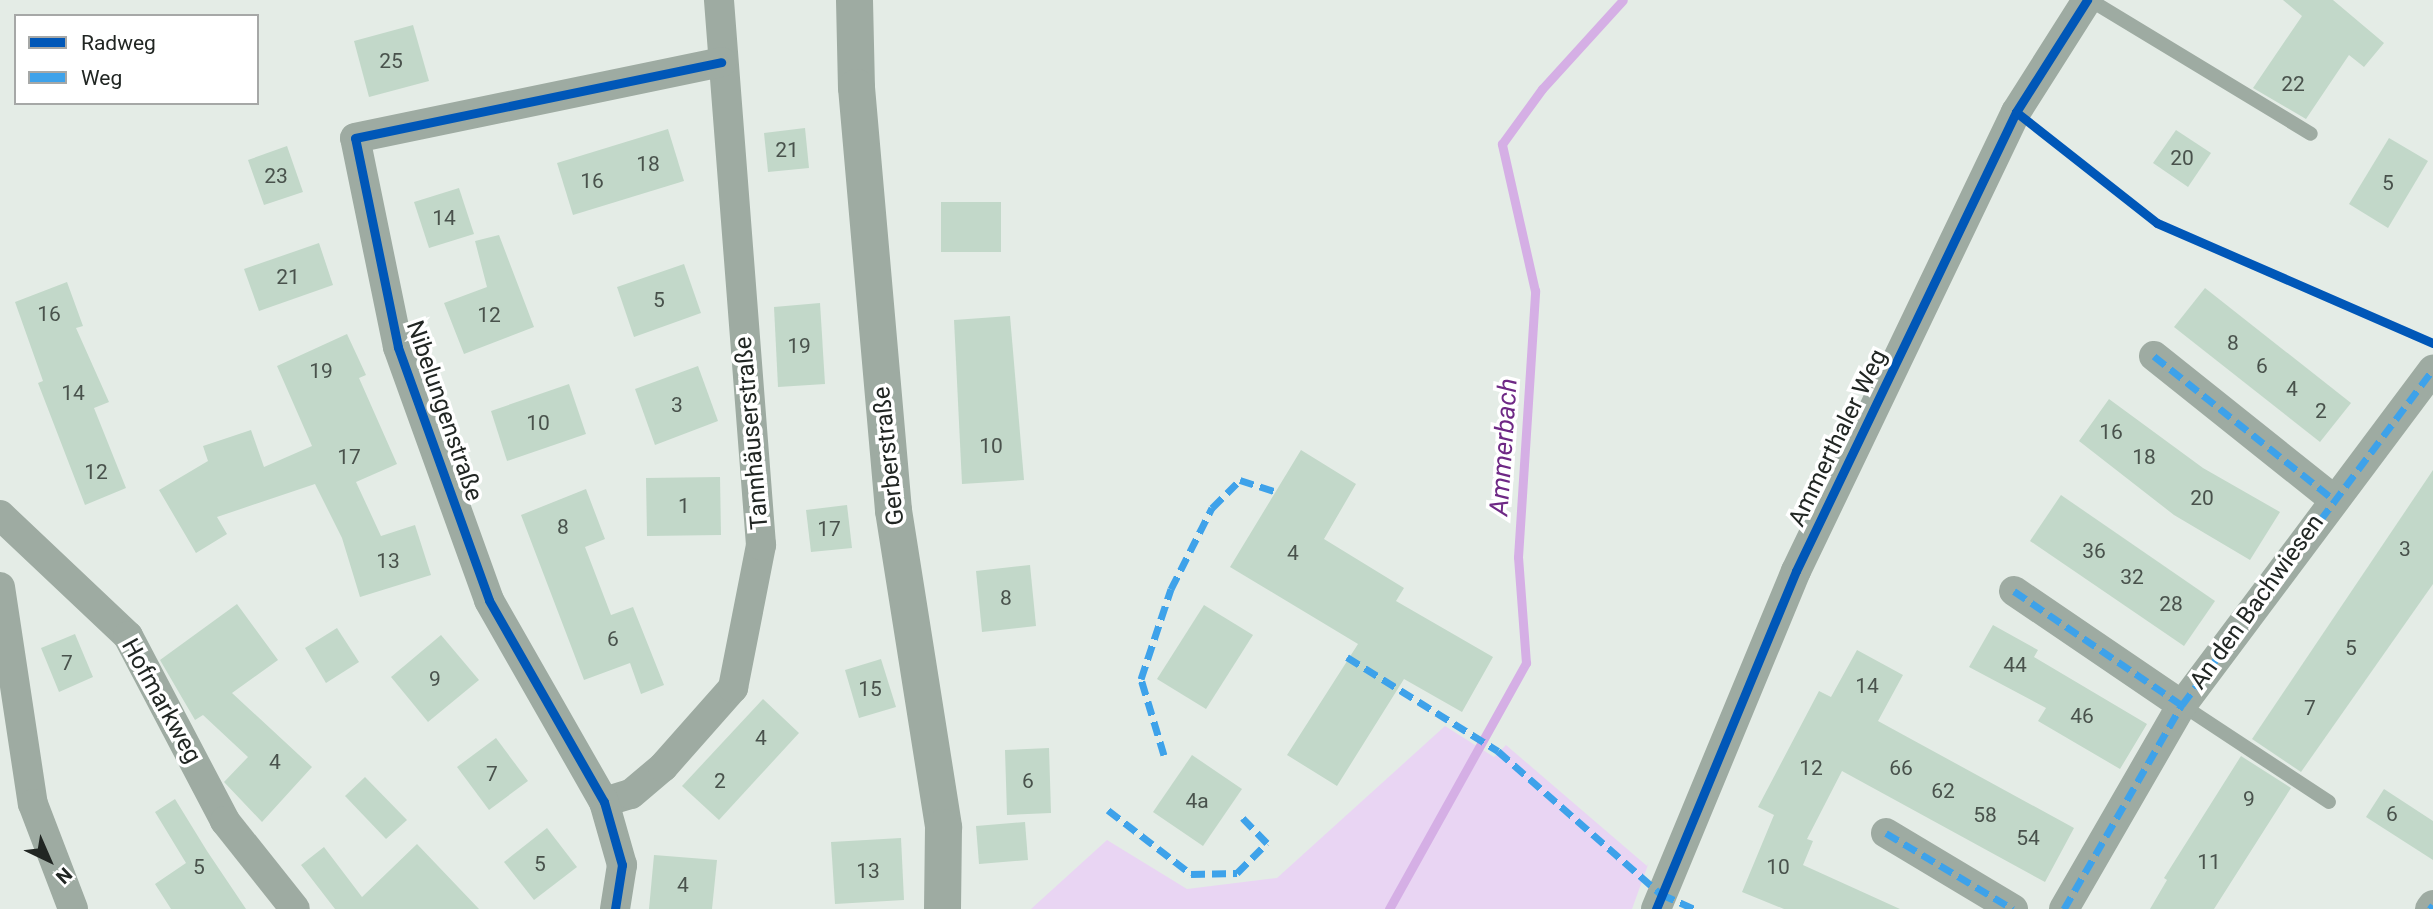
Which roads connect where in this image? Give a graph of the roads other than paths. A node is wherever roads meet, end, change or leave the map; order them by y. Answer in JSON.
{"nodes":[{"id":1,"x":719,"y":0,"type":"edge"},
{"id":2,"x":854,"y":0,"type":"edge"},
{"id":3,"x":2089,"y":0,"type":"edge"},
{"id":4,"x":720,"y":62,"type":"junction"},
{"id":5,"x":2311,"y":134,"type":"dead end"},
{"id":6,"x":2154,"y":356,"type":"dead end"},
{"id":7,"x":2433,"y":370,"type":"edge"},
{"id":8,"x":2332,"y":498,"type":"junction"},
{"id":9,"x":0,"y":515,"type":"edge"},
{"id":10,"x":0,"y":587,"type":"edge"},
{"id":11,"x":2014,"y":592,"type":"dead end"},
{"id":12,"x":2182,"y":705,"type":"junction"},
{"id":13,"x":604,"y":802,"type":"junction"},
{"id":14,"x":2329,"y":802,"type":"dead end"},
{"id":15,"x":1886,"y":833,"type":"dead end"},
{"id":16,"x":73,"y":909,"type":"edge"},
{"id":17,"x":295,"y":909,"type":"edge"},
{"id":18,"x":615,"y":909,"type":"edge"},
{"id":19,"x":942,"y":909,"type":"edge"},
{"id":20,"x":1656,"y":909,"type":"edge"},
{"id":21,"x":2013,"y":909,"type":"edge"},
{"id":22,"x":2064,"y":909,"type":"edge"}],
"edges":[{"from":1,"to":4,"type":"street","name":"Tannhäuserstraße"},
{"from":2,"to":19,"type":"street","name":"Gerberstraße"},
{"from":3,"to":5,"type":"lane"},
{"from":3,"to":20,"type":"street","name":"Ammerthaler Weg"},
{"from":4,"to":13,"type":"street","name":"Tannhäuserstraße"},
{"from":4,"to":13,"type":"street","name":"Nibelungenstraße"},
{"from":6,"to":8,"type":"street","name":"An den Bachwiesen"},
{"from":7,"to":8,"type":"street","name":"An den Bachwiesen"},
{"from":8,"to":12,"type":"street","name":"An den Bachwiesen"},
{"from":9,"to":17,"type":"street","name":"Hofmarkweg"},
{"from":10,"to":16,"type":"street"},
{"from":11,"to":12,"type":"street","name":"An den Bachwiesen"},
{"from":12,"to":14,"type":"lane"},
{"from":12,"to":22,"type":"street","name":"An den Bachwiesen"},
{"from":13,"to":18,"type":"street","name":"Nibelungenstraße"},
{"from":15,"to":21,"type":"street"}]}
